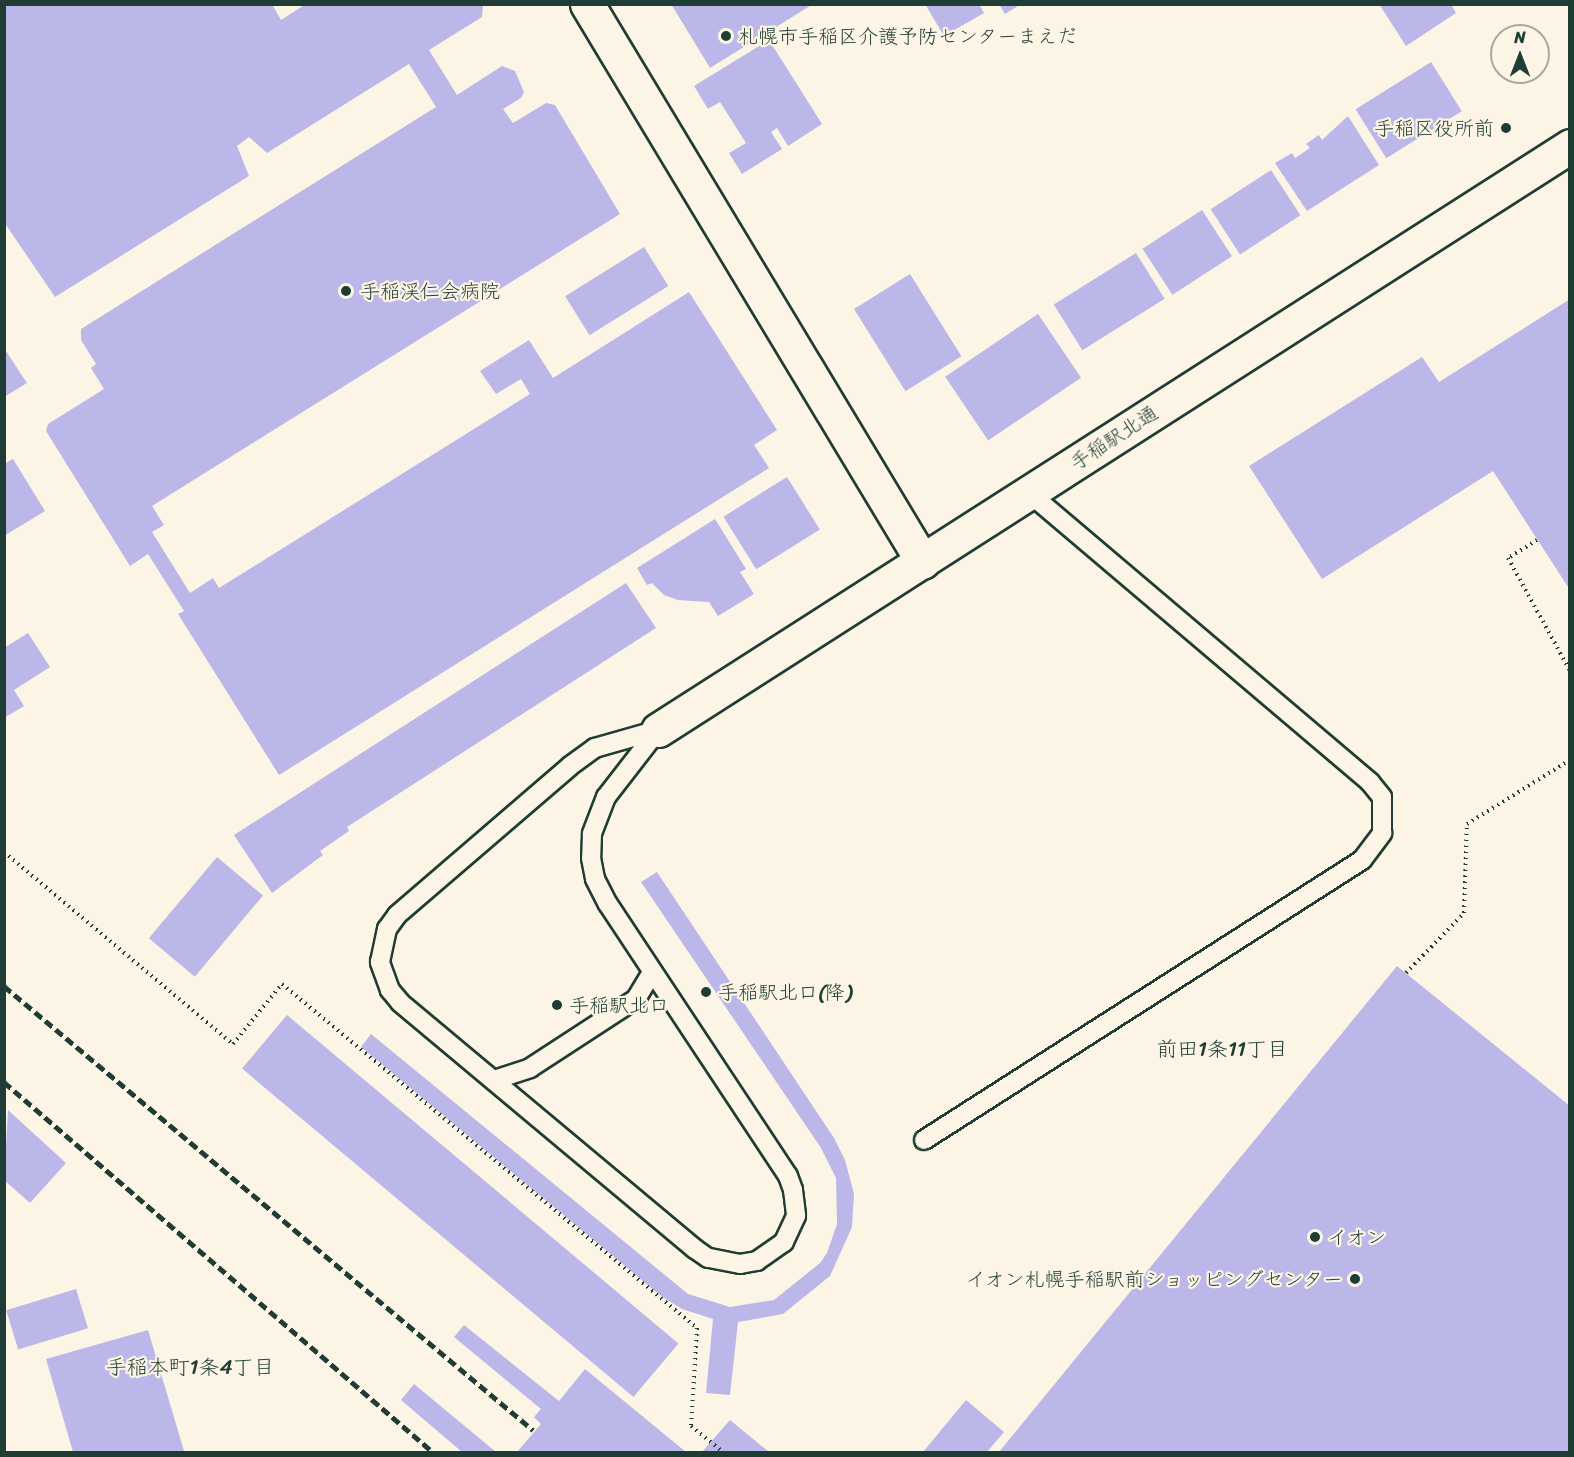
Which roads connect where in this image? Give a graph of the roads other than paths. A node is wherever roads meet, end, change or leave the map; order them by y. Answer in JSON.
{"nodes":[{"id":1,"x":587,"y":4,"type":"edge"},
{"id":2,"x":1569,"y":146,"type":"edge"},
{"id":3,"x":1029,"y":493,"type":"junction"},
{"id":4,"x":923,"y":562,"type":"junction"},
{"id":5,"x":658,"y":730,"type":"junction"},
{"id":6,"x":652,"y":972,"type":"junction"},
{"id":7,"x":494,"y":1080,"type":"junction"},
{"id":8,"x":924,"y":1140,"type":"dead end"}],
"edges":[{"from":1,"to":4,"type":"street"},
{"from":2,"to":3,"type":"street","name":"手稲駅北通"},
{"from":3,"to":4,"type":"street","name":"手稲駅北通"},
{"from":3,"to":8,"type":"lane"},
{"from":4,"to":5,"type":"street","name":"手稲駅北通"},
{"from":5,"to":6,"type":"lane"},
{"from":5,"to":7,"type":"lane"},
{"from":6,"to":7,"type":"lane"},
{"from":6,"to":7,"type":"lane"}]}
